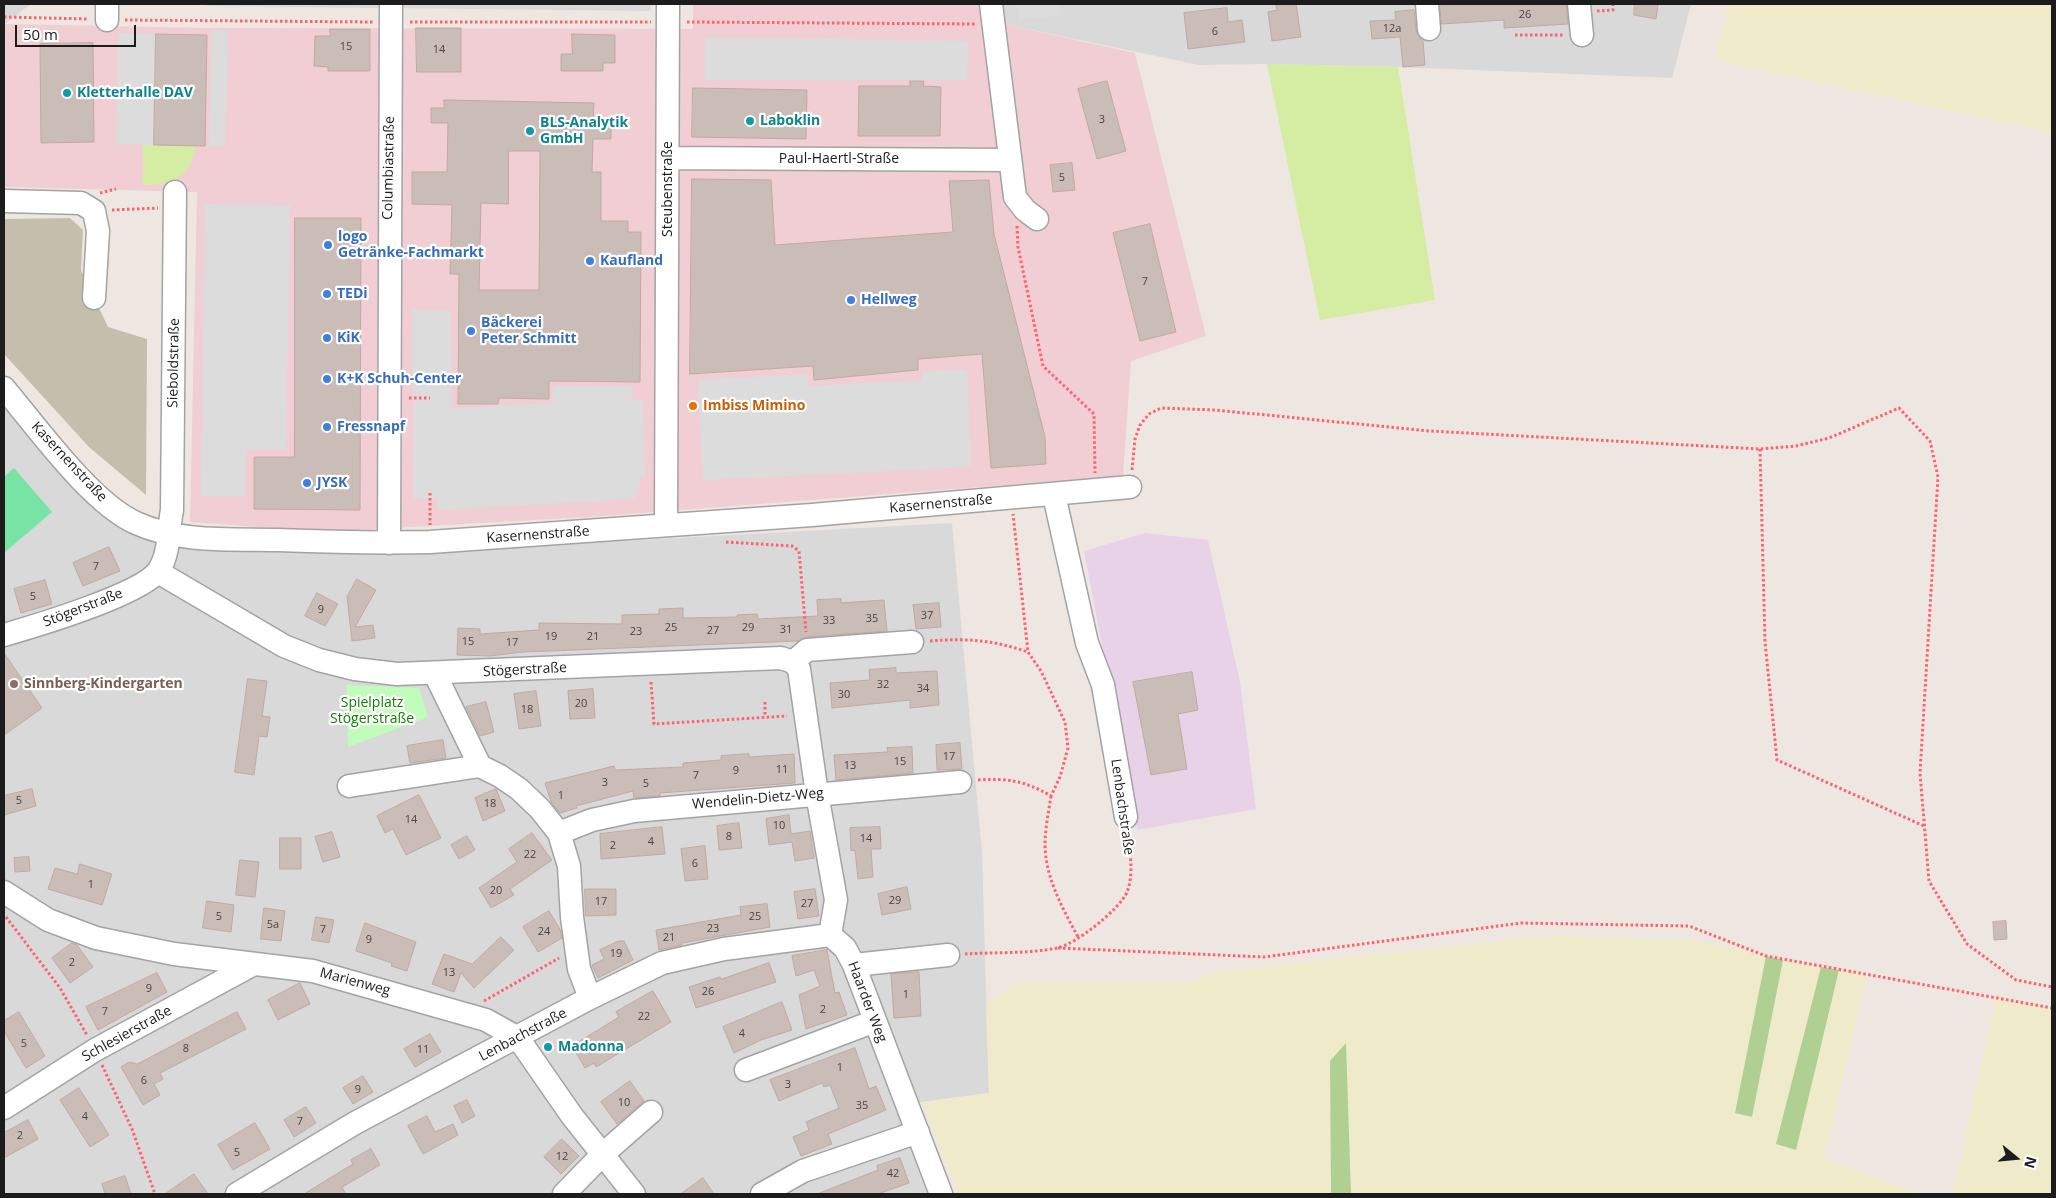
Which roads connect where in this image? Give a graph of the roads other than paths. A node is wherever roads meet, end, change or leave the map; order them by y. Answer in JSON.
{"nodes":[{"id":1,"x":1427,"y":4,"type":"edge"},
{"id":2,"x":1579,"y":4,"type":"edge"},
{"id":3,"x":391,"y":13,"type":"edge"},
{"id":4,"x":668,"y":13,"type":"edge"},
{"id":5,"x":993,"y":14,"type":"edge"},
{"id":6,"x":1429,"y":29,"type":"dead end"},
{"id":7,"x":1582,"y":35,"type":"road end"},
{"id":8,"x":668,"y":158,"type":"junction"},
{"id":9,"x":1009,"y":160,"type":"junction"},
{"id":10,"x":175,"y":200,"type":"road end"},
{"id":11,"x":4,"y":201,"type":"edge"},
{"id":12,"x":1037,"y":219,"type":"dead end"},
{"id":13,"x":94,"y":298,"type":"dead end"},
{"id":14,"x":4,"y":388,"type":"edge"},
{"id":15,"x":1130,"y":488,"type":"road end"},
{"id":16,"x":1054,"y":495,"type":"junction"},
{"id":17,"x":666,"y":524,"type":"junction"},
{"id":18,"x":167,"y":534,"type":"junction"},
{"id":19,"x":389,"y":543,"type":"junction"},
{"id":20,"x":158,"y":572,"type":"junction"},
{"id":21,"x":4,"y":635,"type":"edge"},
{"id":22,"x":912,"y":642,"type":"road end"},
{"id":23,"x":800,"y":656,"type":"junction"},
{"id":24,"x":436,"y":674,"type":"junction"},
{"id":25,"x":480,"y":766,"type":"junction"},
{"id":26,"x":960,"y":782,"type":"road end"},
{"id":27,"x":349,"y":786,"type":"dead end"},
{"id":28,"x":816,"y":794,"type":"junction"},
{"id":29,"x":1126,"y":816,"type":"road end"},
{"id":30,"x":559,"y":833,"type":"junction"},
{"id":31,"x":4,"y":892,"type":"edge"},
{"id":32,"x":830,"y":935,"type":"junction"},
{"id":33,"x":948,"y":955,"type":"road end"},
{"id":34,"x":252,"y":965,"type":"junction"},
{"id":35,"x":854,"y":965,"type":"junction"},
{"id":36,"x":590,"y":998,"type":"junction"},
{"id":37,"x":875,"y":1021,"type":"junction"},
{"id":38,"x":518,"y":1038,"type":"junction"},
{"id":39,"x":746,"y":1070,"type":"dead end"},
{"id":40,"x":4,"y":1108,"type":"edge"},
{"id":41,"x":651,"y":1112,"type":"dead end"},
{"id":42,"x":918,"y":1132,"type":"junction"},
{"id":43,"x":603,"y":1154,"type":"junction"},
{"id":44,"x":237,"y":1194,"type":"edge"},
{"id":45,"x":564,"y":1194,"type":"edge"},
{"id":46,"x":634,"y":1194,"type":"edge"},
{"id":47,"x":762,"y":1194,"type":"edge"},
{"id":48,"x":941,"y":1194,"type":"edge"}],
"edges":[{"from":1,"to":6,"type":"street"},
{"from":2,"to":7,"type":"street"},
{"from":3,"to":19,"type":"street","name":"Columbiastraße"},
{"from":4,"to":8,"type":"street","name":"Steubenstraße"},
{"from":5,"to":9,"type":"street"},
{"from":8,"to":9,"type":"street","name":"Paul-Haertl-Straße"},
{"from":8,"to":17,"type":"street","name":"Steubenstraße"},
{"from":9,"to":12,"type":"street"},
{"from":10,"to":18,"type":"street","name":"Sieboldstraße"},
{"from":11,"to":13,"type":"street"},
{"from":14,"to":18,"type":"street","name":"Kasernenstraße"},
{"from":15,"to":16,"type":"street","name":"Kasernenstraße"},
{"from":16,"to":17,"type":"street","name":"Kasernenstraße"},
{"from":16,"to":29,"type":"street","name":"Lenbachstraße"},
{"from":17,"to":19,"type":"street","name":"Kasernenstraße"},
{"from":18,"to":19,"type":"street","name":"Kasernenstraße"},
{"from":18,"to":20,"type":"street"},
{"from":20,"to":21,"type":"street","name":"Stögerstraße"},
{"from":20,"to":24,"type":"street","name":"Stögerstraße"},
{"from":22,"to":23,"type":"street","name":"Stögerstraße"},
{"from":23,"to":24,"type":"street","name":"Stögerstraße"},
{"from":23,"to":28,"type":"street"},
{"from":24,"to":25,"type":"street"},
{"from":25,"to":27,"type":"street"},
{"from":25,"to":30,"type":"street"},
{"from":26,"to":28,"type":"street","name":"Wendelin-Dietz-Weg"},
{"from":28,"to":30,"type":"street","name":"Wendelin-Dietz-Weg"},
{"from":28,"to":32,"type":"street"},
{"from":30,"to":36,"type":"street"},
{"from":31,"to":34,"type":"street","name":"Marienweg"},
{"from":32,"to":35,"type":"street","name":"Haarder Weg"},
{"from":32,"to":36,"type":"street","name":"Lenbachstraße"},
{"from":33,"to":35,"type":"street"},
{"from":34,"to":38,"type":"street","name":"Marienweg"},
{"from":34,"to":40,"type":"street","name":"Schlesierstraße"},
{"from":35,"to":37,"type":"street","name":"Haarder Weg"},
{"from":36,"to":38,"type":"street","name":"Lenbachstraße"},
{"from":37,"to":39,"type":"street"},
{"from":37,"to":42,"type":"street","name":"Haarder Weg"},
{"from":38,"to":43,"type":"street","name":"Marienweg"},
{"from":38,"to":44,"type":"street","name":"Lenbachstraße"},
{"from":41,"to":43,"type":"street"},
{"from":42,"to":47,"type":"street"},
{"from":42,"to":48,"type":"street","name":"Haarder Weg"},
{"from":43,"to":45,"type":"street"},
{"from":43,"to":46,"type":"street","name":"Marienweg"}]}
